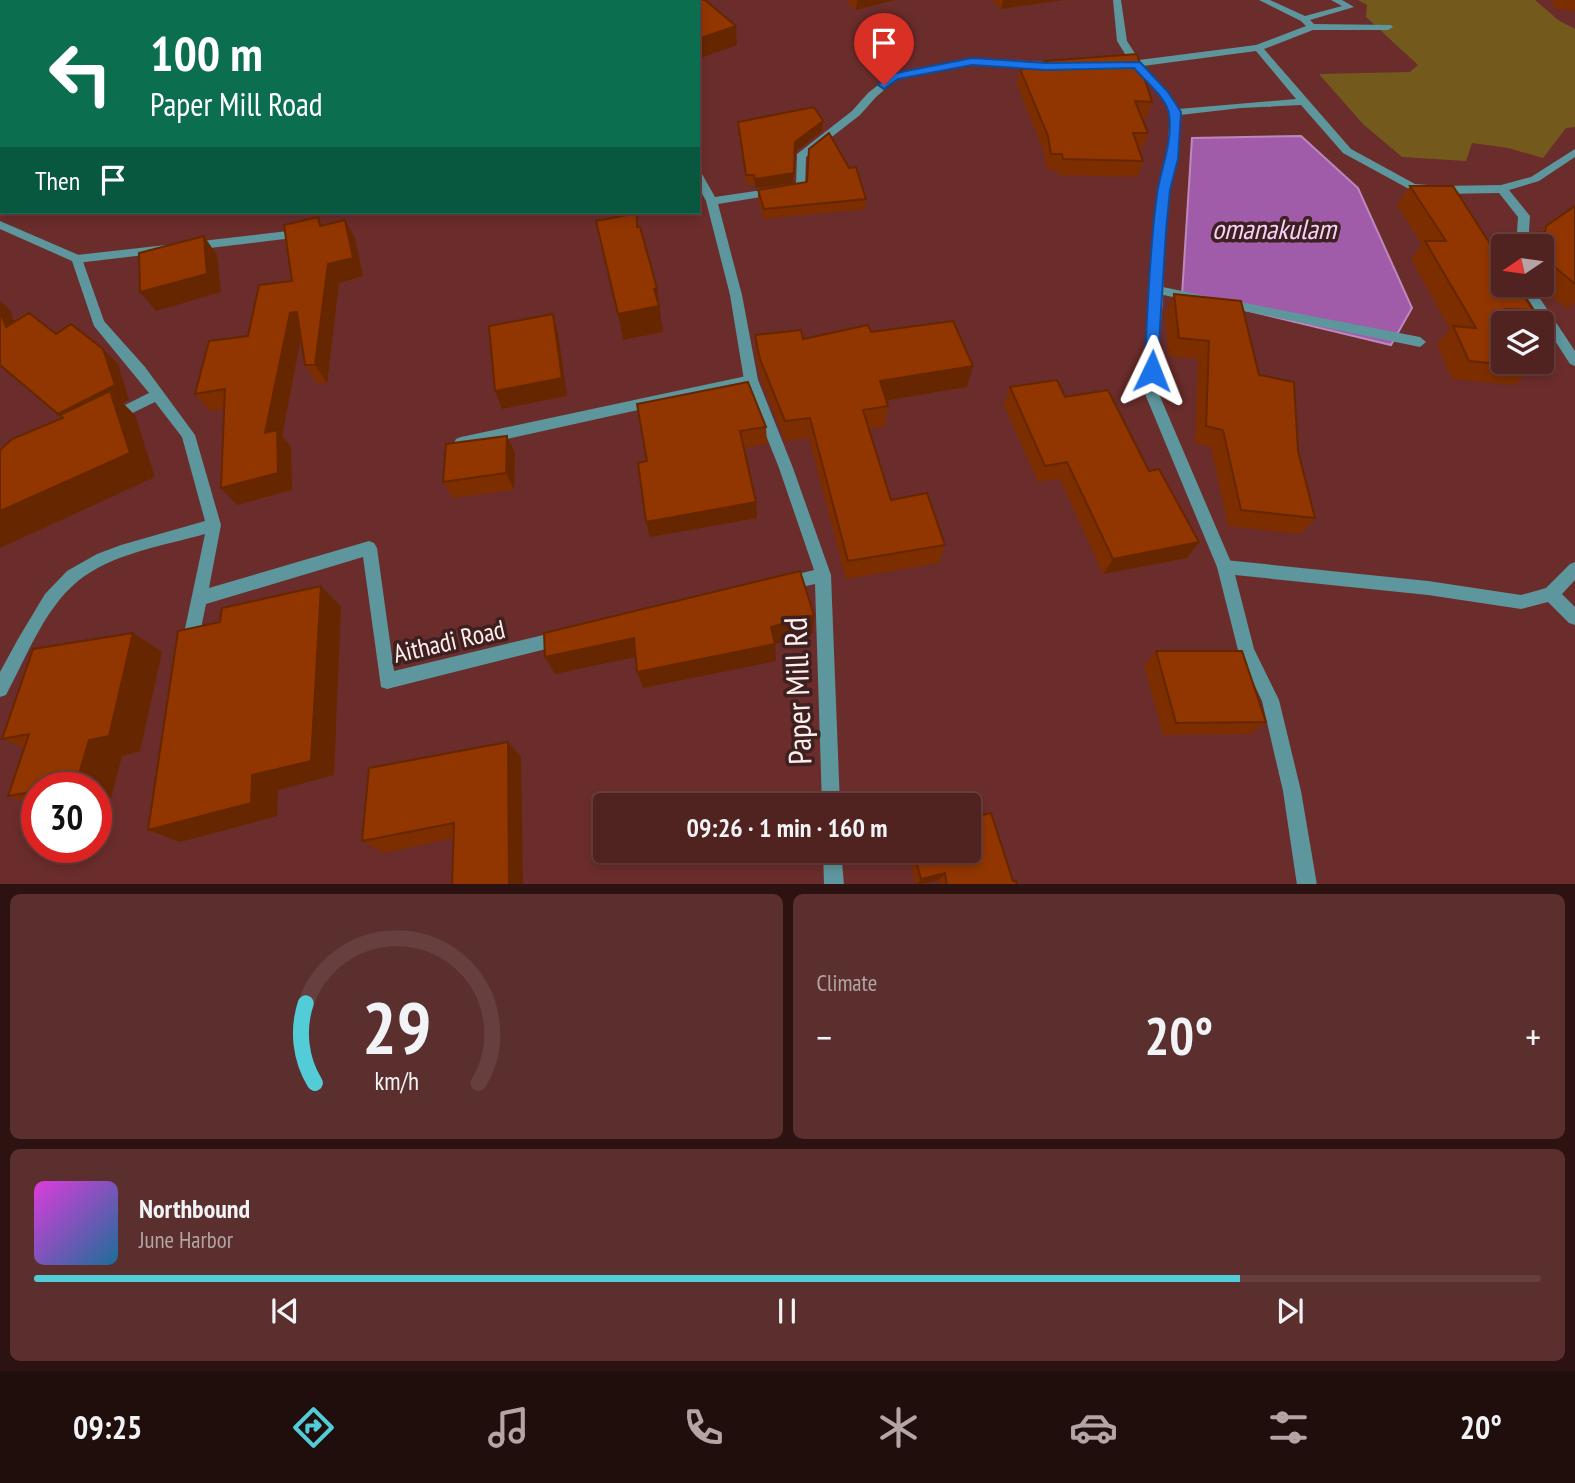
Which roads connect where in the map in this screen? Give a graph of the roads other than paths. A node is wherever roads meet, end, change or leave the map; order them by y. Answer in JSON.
{"nodes":[{"id":1,"x":1117,"y":0,"type":"edge"},
{"id":2,"x":1263,"y":0,"type":"edge"},
{"id":3,"x":1335,"y":0,"type":"edge"},
{"id":4,"x":1308,"y":23,"type":"junction"},
{"id":5,"x":1388,"y":27,"type":"dead end"},
{"id":6,"x":1258,"y":48,"type":"junction"},
{"id":7,"x":1130,"y":64,"type":"junction"},
{"id":8,"x":1072,"y":66,"type":"edge"},
{"id":9,"x":1304,"y":103,"type":"junction"},
{"id":10,"x":1175,"y":112,"type":"junction"},
{"id":11,"x":1575,"y":152,"type":"edge"},
{"id":12,"x":700,"y":180,"type":"edge"},
{"id":13,"x":1502,"y":189,"type":"junction"},
{"id":14,"x":712,"y":201,"type":"junction"},
{"id":15,"x":0,"y":225,"type":"edge"},
{"id":16,"x":323,"y":231,"type":"edge"},
{"id":17,"x":1523,"y":234,"type":"edge"},
{"id":18,"x":186,"y":247,"type":"edge"},
{"id":19,"x":172,"y":248,"type":"edge"},
{"id":20,"x":76,"y":259,"type":"junction"},
{"id":21,"x":1158,"y":290,"type":"junction"},
{"id":22,"x":1534,"y":298,"type":"edge"},
{"id":23,"x":1420,"y":342,"type":"dead end"},
{"id":24,"x":1575,"y":361,"type":"edge"},
{"id":25,"x":751,"y":380,"type":"junction"},
{"id":26,"x":158,"y":394,"type":"junction"},
{"id":27,"x":97,"y":426,"type":"edge"},
{"id":28,"x":447,"y":446,"type":"edge"},
{"id":29,"x":214,"y":524,"type":"junction"},
{"id":30,"x":1225,"y":567,"type":"junction"},
{"id":31,"x":1575,"y":569,"type":"edge"},
{"id":32,"x":823,"y":575,"type":"junction"},
{"id":33,"x":770,"y":587,"type":"edge"},
{"id":34,"x":1551,"y":594,"type":"junction"},
{"id":35,"x":201,"y":598,"type":"junction"},
{"id":36,"x":1575,"y":618,"type":"edge"},
{"id":37,"x":572,"y":636,"type":"edge"},
{"id":38,"x":185,"y":664,"type":"edge"},
{"id":39,"x":0,"y":689,"type":"edge"},
{"id":40,"x":831,"y":793,"type":"edge"},
{"id":41,"x":833,"y":863,"type":"edge"},
{"id":42,"x":834,"y":884,"type":"edge"},
{"id":43,"x":1307,"y":884,"type":"edge"}],
"edges":[{"from":1,"to":7,"type":"street"},
{"from":2,"to":4,"type":"street"},
{"from":3,"to":4,"type":"street"},
{"from":4,"to":5,"type":"street"},
{"from":4,"to":6,"type":"street"},
{"from":6,"to":7,"type":"street"},
{"from":6,"to":9,"type":"street"},
{"from":7,"to":10,"type":"street"},
{"from":8,"to":14,"type":"street"},
{"from":9,"to":10,"type":"street"},
{"from":9,"to":13,"type":"street"},
{"from":10,"to":21,"type":"street"},
{"from":11,"to":13,"type":"street"},
{"from":12,"to":14,"type":"street"},
{"from":13,"to":17,"type":"street"},
{"from":14,"to":25,"type":"street"},
{"from":15,"to":20,"type":"street"},
{"from":16,"to":18,"type":"street"},
{"from":19,"to":20,"type":"street"},
{"from":20,"to":26,"type":"street"},
{"from":21,"to":23,"type":"street"},
{"from":21,"to":30,"type":"street"},
{"from":22,"to":24,"type":"street"},
{"from":25,"to":28,"type":"street"},
{"from":25,"to":32,"type":"street"},
{"from":26,"to":27,"type":"street"},
{"from":26,"to":29,"type":"street"},
{"from":29,"to":35,"type":"street"},
{"from":29,"to":39,"type":"street"},
{"from":30,"to":34,"type":"street"},
{"from":30,"to":43,"type":"street"},
{"from":31,"to":34,"type":"street"},
{"from":32,"to":33,"type":"street"},
{"from":32,"to":40,"type":"street","name":"Paper Mill Rd"},
{"from":34,"to":36,"type":"street"},
{"from":35,"to":37,"type":"street","name":"Aithadi Road"},
{"from":35,"to":38,"type":"street"},
{"from":41,"to":42,"type":"street"}]}
